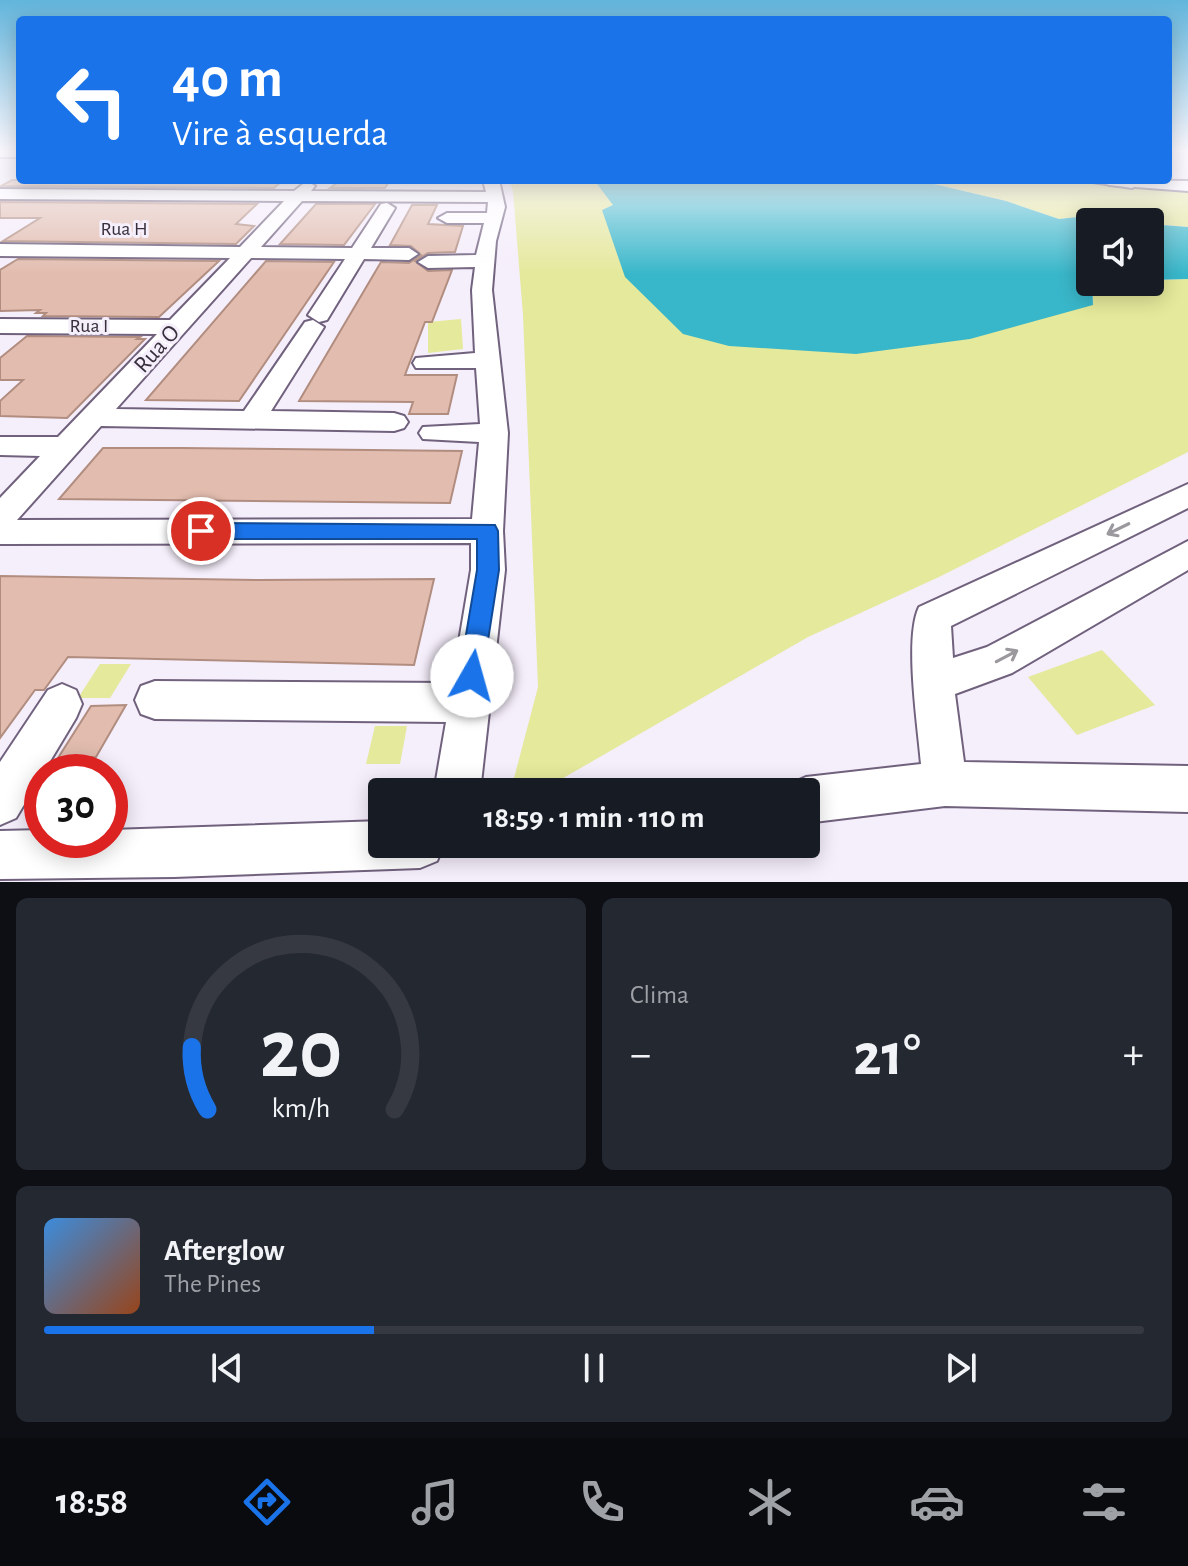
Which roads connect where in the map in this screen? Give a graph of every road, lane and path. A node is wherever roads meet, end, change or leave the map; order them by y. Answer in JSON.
{"nodes":[{"id":1,"x":80,"y":192,"type":"edge"},
{"id":2,"x":301,"y":192,"type":"edge"},
{"id":3,"x":340,"y":192,"type":"edge"},
{"id":4,"x":361,"y":192,"type":"edge"},
{"id":5,"x":0,"y":194,"type":"edge"},
{"id":6,"x":359,"y":195,"type":"junction"},
{"id":7,"x":494,"y":199,"type":"edge"},
{"id":8,"x":387,"y":208,"type":"dead end"},
{"id":9,"x":447,"y":218,"type":"dead end"},
{"id":10,"x":0,"y":250,"type":"edge"},
{"id":11,"x":247,"y":252,"type":"junction"},
{"id":12,"x":360,"y":253,"type":"junction"},
{"id":13,"x":409,"y":254,"type":"dead end"},
{"id":14,"x":484,"y":261,"type":"junction"},
{"id":15,"x":428,"y":262,"type":"dead end"},
{"id":16,"x":0,"y":326,"type":"edge"},
{"id":17,"x":177,"y":327,"type":"junction"},
{"id":18,"x":487,"y":360,"type":"junction"},
{"id":19,"x":425,"y":363,"type":"dead end"},
{"id":20,"x":95,"y":417,"type":"junction"},
{"id":21,"x":252,"y":420,"type":"junction"},
{"id":22,"x":394,"y":422,"type":"dead end"},
{"id":23,"x":433,"y":433,"type":"dead end"},
{"id":24,"x":494,"y":433,"type":"junction"},
{"id":25,"x":0,"y":446,"type":"edge"},
{"id":26,"x":68,"y":447,"type":"junction"},
{"id":27,"x":1188,"y":495,"type":"edge"},
{"id":28,"x":0,"y":518,"type":"edge"},
{"id":29,"x":487,"y":531,"type":"junction"},
{"id":30,"x":0,"y":532,"type":"edge"},
{"id":31,"x":1188,"y":554,"type":"edge"},
{"id":32,"x":934,"y":683,"type":"junction"},
{"id":33,"x":155,"y":700,"type":"dead end"},
{"id":34,"x":469,"y":703,"type":"junction"},
{"id":35,"x":62,"y":704,"type":"dead end"},
{"id":36,"x":459,"y":778,"type":"edge"},
{"id":37,"x":945,"y":784,"type":"junction"},
{"id":38,"x":1188,"y":789,"type":"edge"},
{"id":39,"x":820,"y":798,"type":"edge"},
{"id":40,"x":0,"y":802,"type":"edge"},
{"id":41,"x":368,"y":846,"type":"edge"},
{"id":42,"x":0,"y":855,"type":"edge"}],
"edges":[{"from":1,"to":5,"type":"street"},
{"from":2,"to":11,"type":"street","name":"Rua O"},
{"from":3,"to":6,"type":"street"},
{"from":4,"to":6,"type":"street"},
{"from":6,"to":7,"type":"street"},
{"from":7,"to":9,"type":"street"},
{"from":7,"to":14,"type":"street"},
{"from":8,"to":12,"type":"street"},
{"from":10,"to":11,"type":"street","name":"Rua H"},
{"from":11,"to":12,"type":"street","name":"Rua H"},
{"from":11,"to":17,"type":"street","name":"Rua O"},
{"from":12,"to":13,"type":"street","name":"Rua H"},
{"from":12,"to":21,"type":"street"},
{"from":14,"to":15,"type":"street"},
{"from":14,"to":18,"type":"street"},
{"from":16,"to":17,"type":"street","name":"Rua I"},
{"from":17,"to":20,"type":"street","name":"Rua O"},
{"from":18,"to":19,"type":"street"},
{"from":18,"to":24,"type":"street"},
{"from":20,"to":21,"type":"street"},
{"from":20,"to":26,"type":"street","name":"Rua O"},
{"from":21,"to":22,"type":"street"},
{"from":23,"to":24,"type":"street"},
{"from":24,"to":29,"type":"street"},
{"from":25,"to":26,"type":"street"},
{"from":26,"to":28,"type":"street","name":"Rua O"},
{"from":27,"to":32,"type":"street","one_way":true},
{"from":29,"to":30,"type":"street"},
{"from":29,"to":34,"type":"street"},
{"from":32,"to":31,"type":"street","one_way":true},
{"from":32,"to":37,"type":"street"},
{"from":33,"to":34,"type":"street"},
{"from":34,"to":36,"type":"street"},
{"from":35,"to":40,"type":"street"},
{"from":37,"to":38,"type":"street"},
{"from":37,"to":39,"type":"street"},
{"from":41,"to":42,"type":"street"}]}
